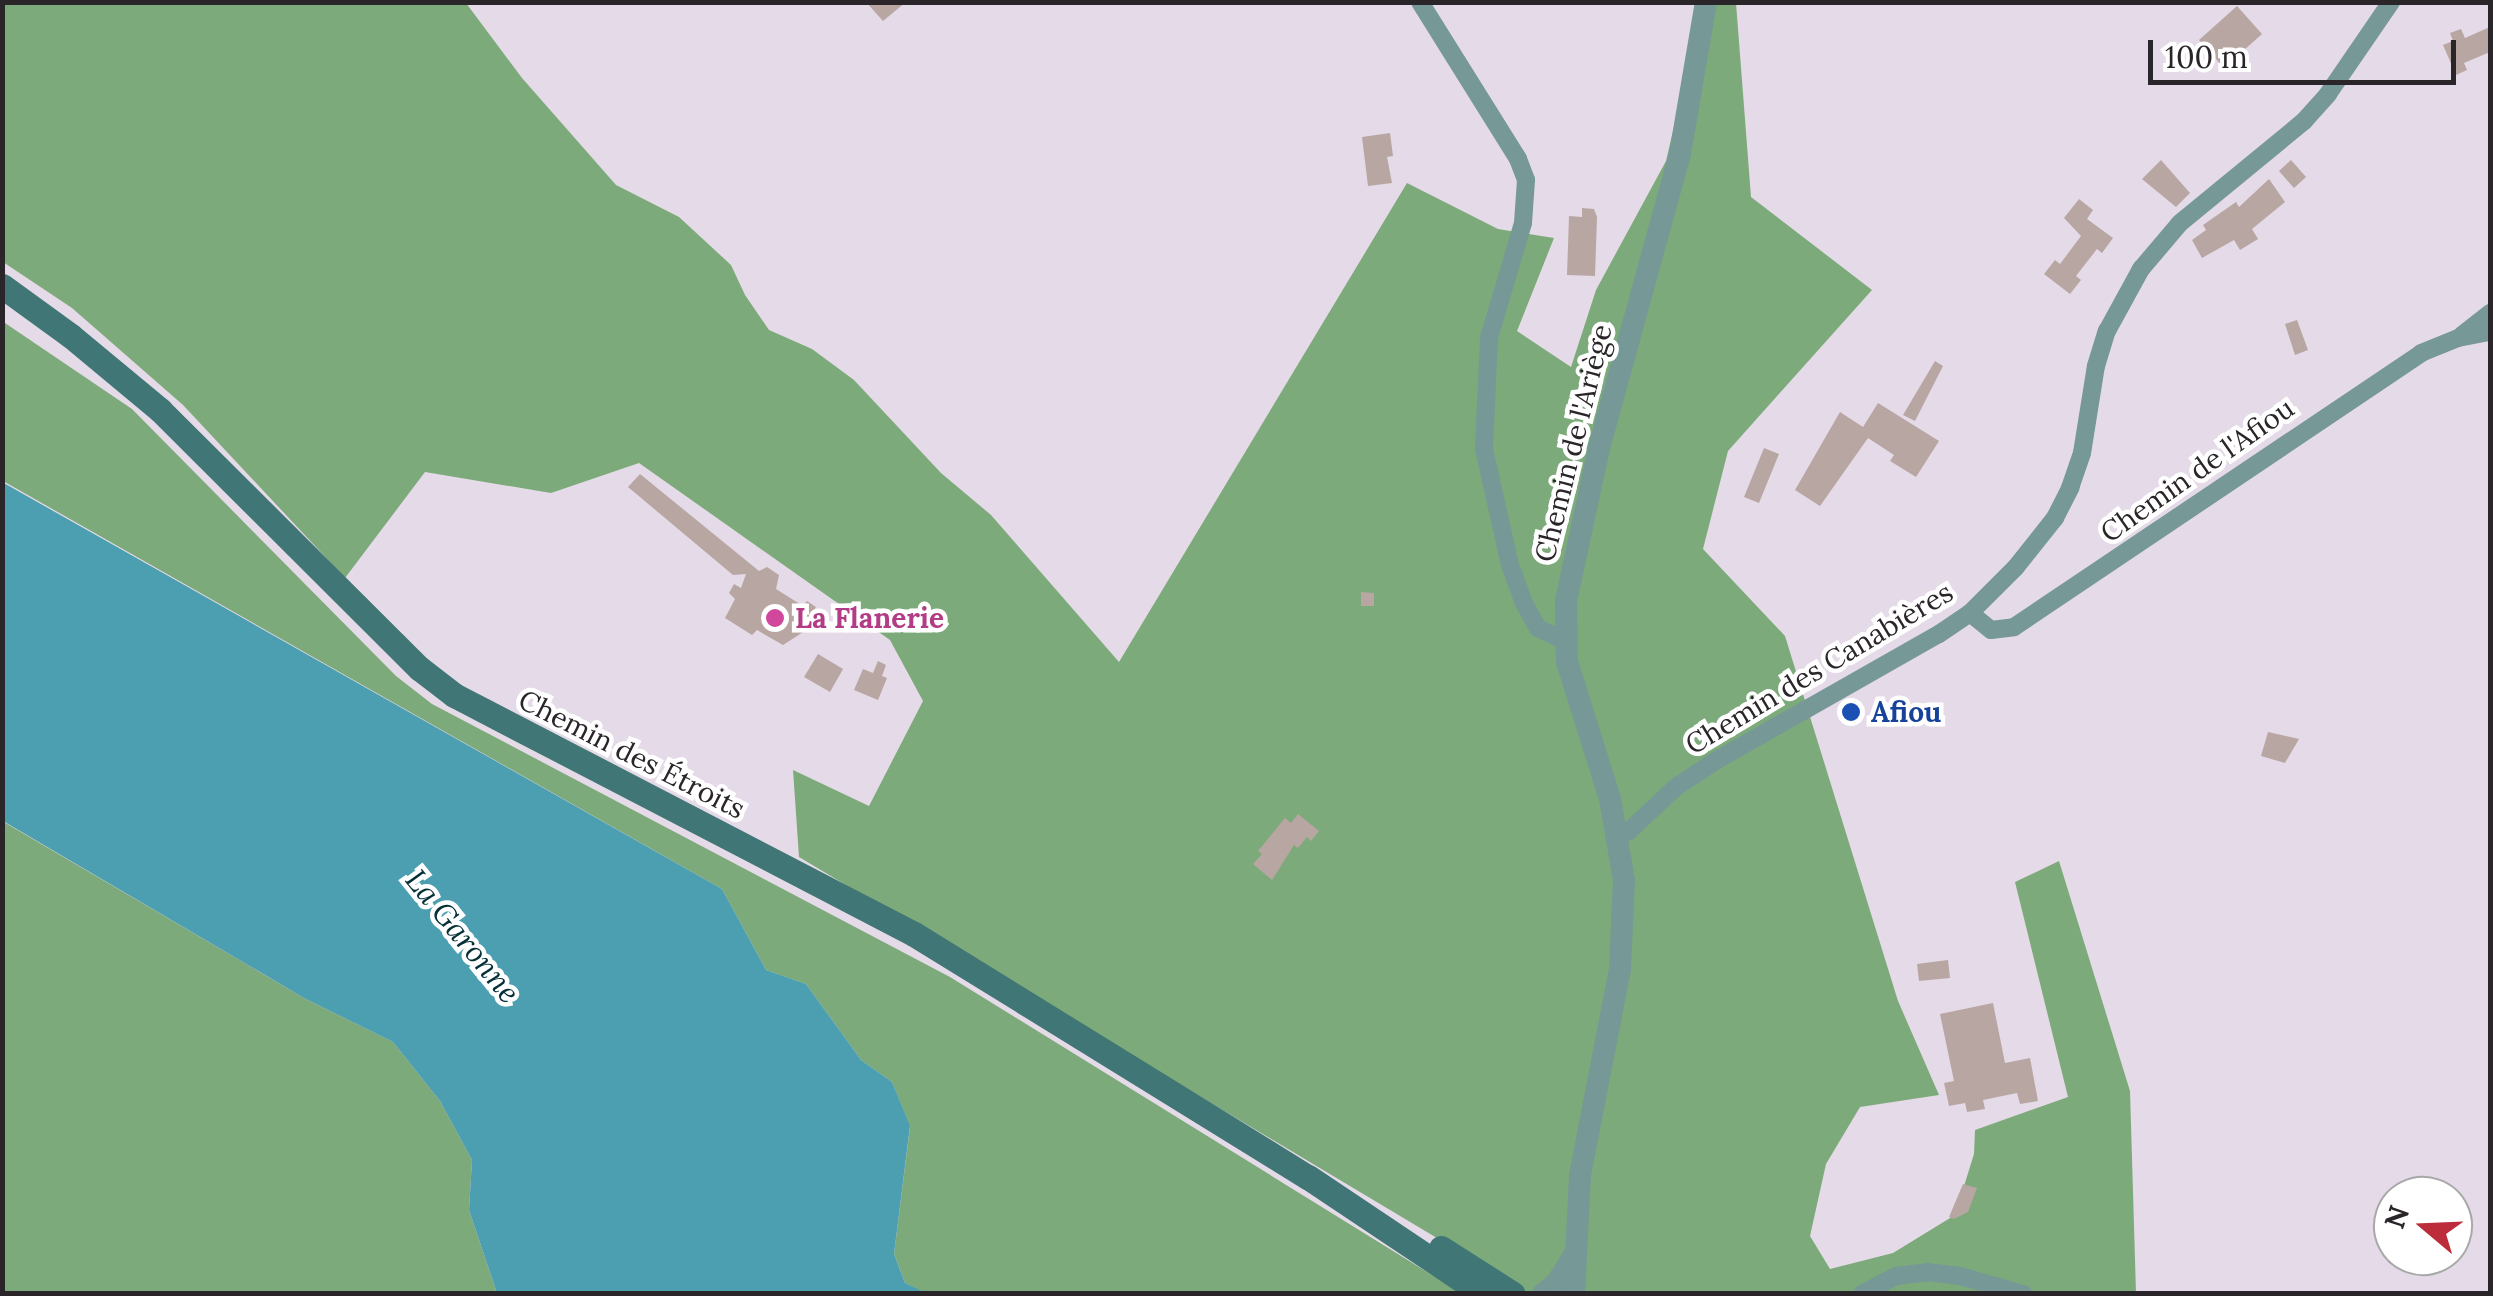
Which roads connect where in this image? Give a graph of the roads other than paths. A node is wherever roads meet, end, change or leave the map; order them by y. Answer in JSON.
{"nodes":[{"id":1,"x":1420,"y":2,"type":"edge"},
{"id":2,"x":1706,"y":2,"type":"edge"},
{"id":3,"x":2391,"y":2,"type":"edge"},
{"id":4,"x":2,"y":286,"type":"edge"},
{"id":5,"x":2490,"y":313,"type":"edge"},
{"id":6,"x":2490,"y":332,"type":"edge"},
{"id":7,"x":2458,"y":338,"type":"junction"},
{"id":8,"x":1970,"y":613,"type":"junction"},
{"id":9,"x":1563,"y":640,"type":"junction"},
{"id":10,"x":1619,"y":835,"type":"junction"},
{"id":11,"x":1308,"y":1176,"type":"junction"},
{"id":12,"x":1560,"y":1291,"type":"edge"},
{"id":13,"x":1483,"y":1294,"type":"edge"},
{"id":14,"x":1513,"y":1294,"type":"edge"},
{"id":15,"x":1862,"y":1294,"type":"edge"},
{"id":16,"x":2022,"y":1294,"type":"edge"}],
"edges":[{"from":1,"to":9,"type":"street"},
{"from":2,"to":9,"type":"street","name":"Chemin de l'Ariège"},
{"from":3,"to":8,"type":"street","name":"Chemin des Canabières"},
{"from":4,"to":11,"type":"main road","name":"Chemin des Étroits"},
{"from":5,"to":7,"type":"street","name":"Chemin de l'Afiou"},
{"from":6,"to":7,"type":"street","name":"Chemin de l'Afiou"},
{"from":7,"to":8,"type":"street","name":"Chemin de l'Afiou"},
{"from":8,"to":10,"type":"street","name":"Chemin des Canabières"},
{"from":9,"to":10,"type":"street","name":"Chemin de l'Ariège"},
{"from":10,"to":12,"type":"street","name":"Chemin de l'Ariège"},
{"from":11,"to":13,"type":"main road","name":"Chemin des Étroits"},
{"from":11,"to":14,"type":"main road","name":"Chemin des Étroits"},
{"from":15,"to":16,"type":"street"}]}
